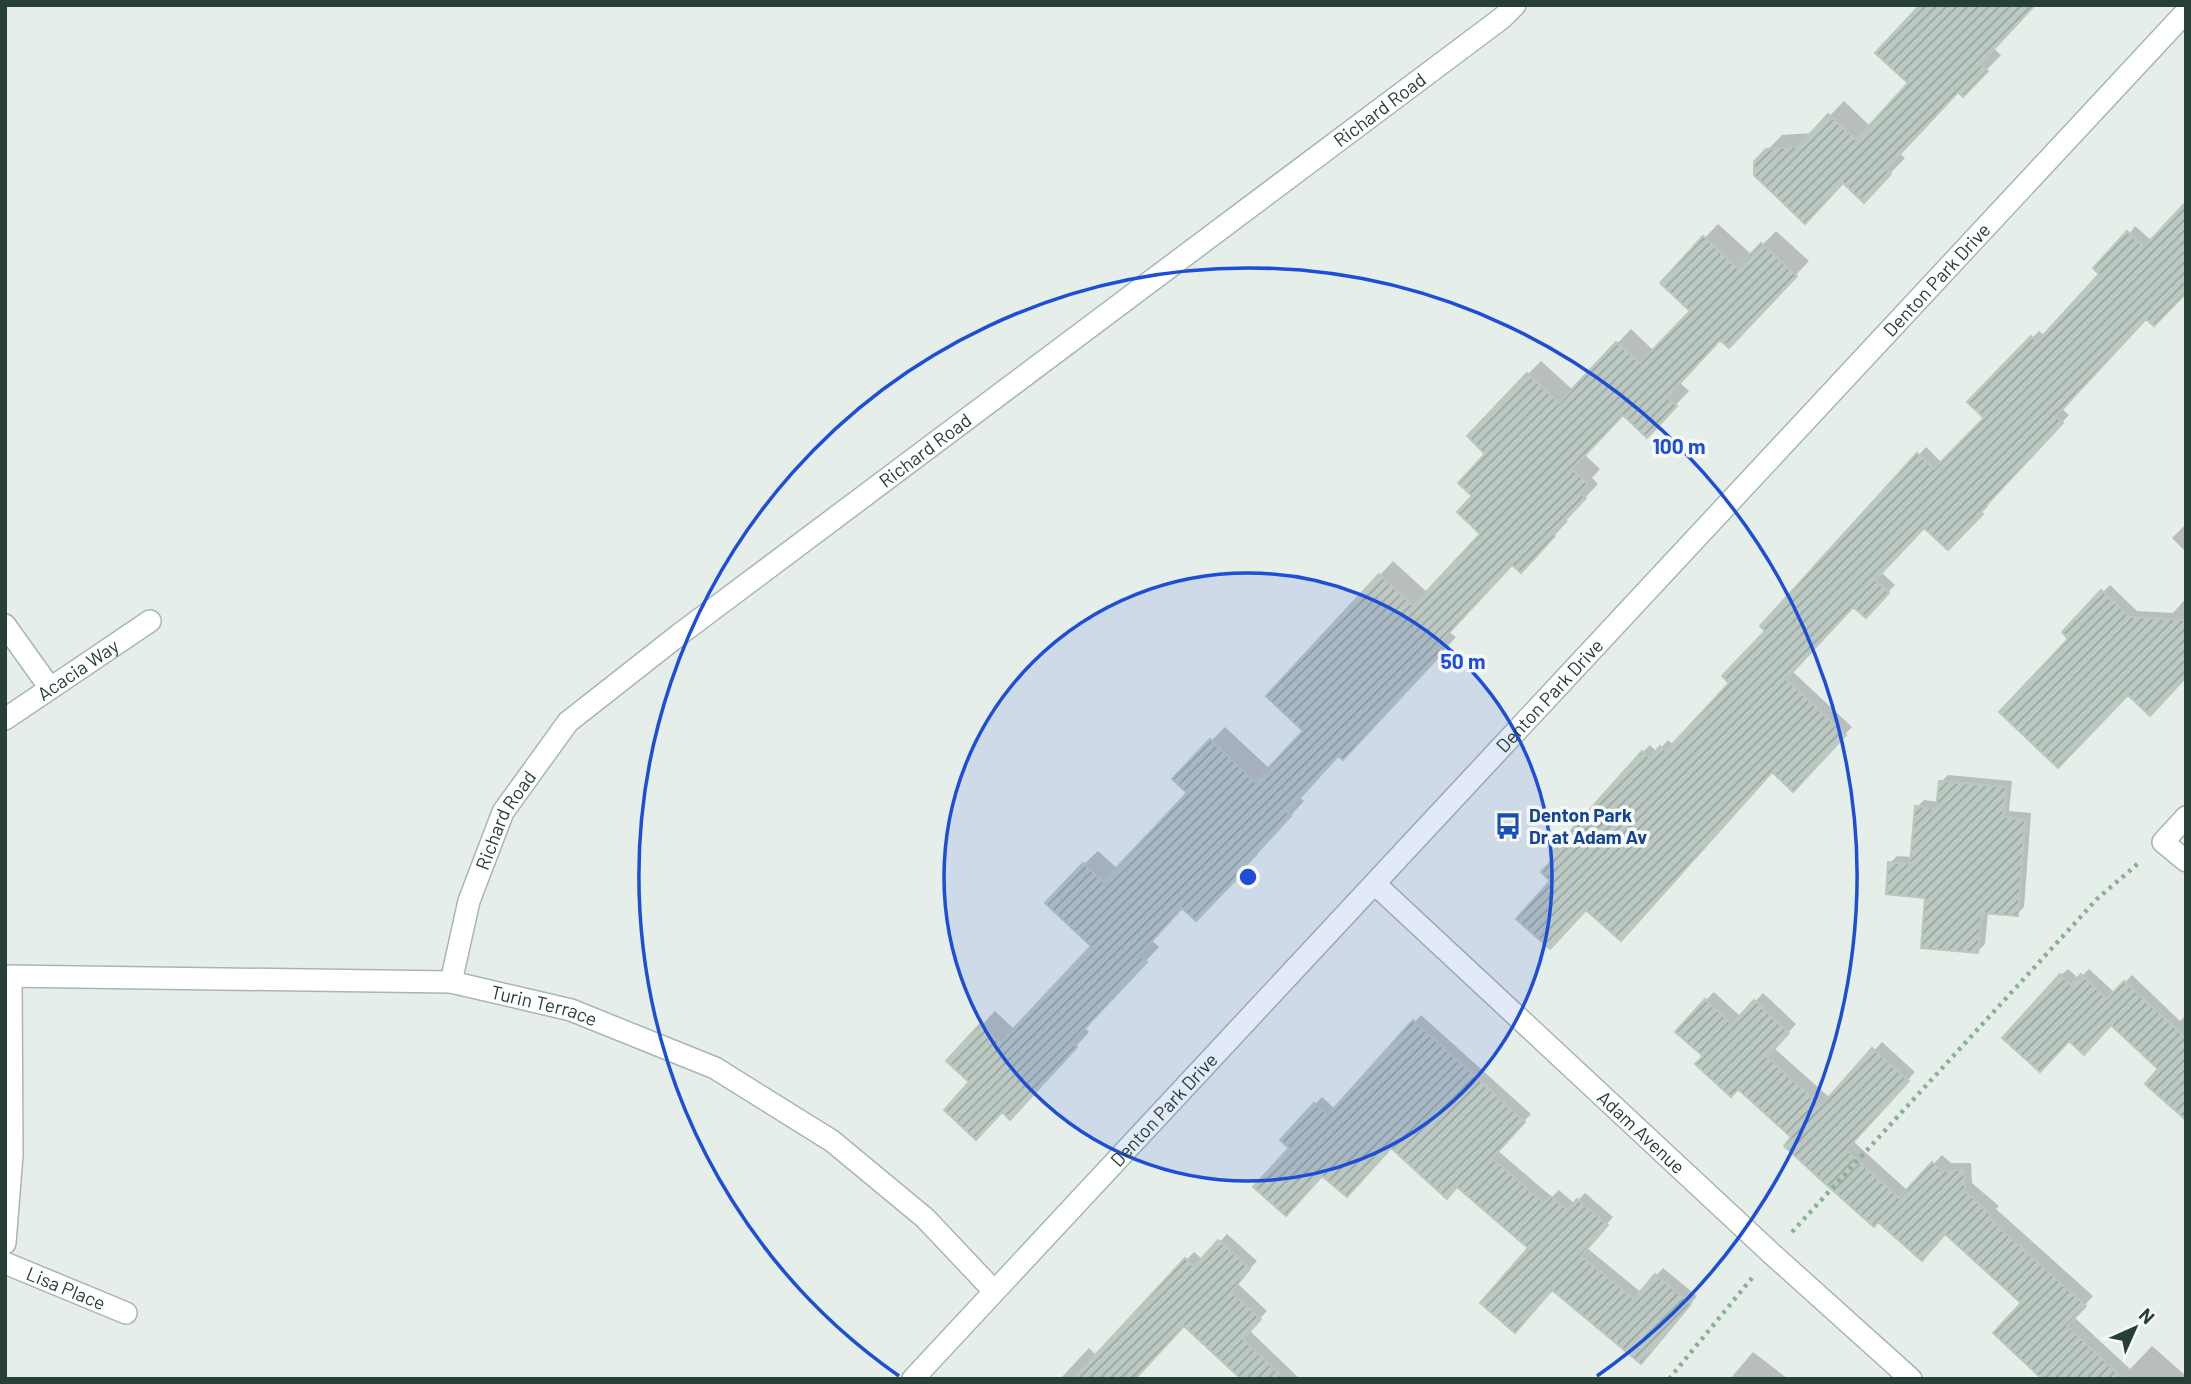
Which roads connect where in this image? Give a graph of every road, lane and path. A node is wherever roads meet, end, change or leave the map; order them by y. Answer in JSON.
{"nodes":[{"id":1,"x":1515,"y":5,"type":"edge"},
{"id":2,"x":2186,"y":12,"type":"edge"},
{"id":3,"x":150,"y":621,"type":"dead end"},
{"id":4,"x":5,"y":625,"type":"edge"},
{"id":5,"x":50,"y":688,"type":"junction"},
{"id":6,"x":5,"y":719,"type":"edge"},
{"id":7,"x":2186,"y":817,"type":"edge"},
{"id":8,"x":2163,"y":842,"type":"junction"},
{"id":9,"x":2186,"y":861,"type":"edge"},
{"id":10,"x":1375,"y":884,"type":"junction"},
{"id":11,"x":8,"y":977,"type":"edge"},
{"id":12,"x":451,"y":982,"type":"junction"},
{"id":13,"x":5,"y":1243,"type":"edge"},
{"id":14,"x":1772,"y":1254,"type":"junction"},
{"id":15,"x":5,"y":1263,"type":"edge"},
{"id":16,"x":994,"y":1291,"type":"junction"},
{"id":17,"x":126,"y":1313,"type":"dead end"},
{"id":18,"x":912,"y":1379,"type":"edge"},
{"id":19,"x":1668,"y":1379,"type":"edge"},
{"id":20,"x":1911,"y":1379,"type":"edge"}],
"edges":[{"from":1,"to":12,"type":"street","name":"Richard Road"},
{"from":2,"to":10,"type":"street","name":"Denton Park Drive"},
{"from":3,"to":5,"type":"street","name":"Acacia Way"},
{"from":4,"to":5,"type":"street"},
{"from":5,"to":6,"type":"street","name":"Acacia Way"},
{"from":7,"to":8,"type":"street"},
{"from":8,"to":9,"type":"street"},
{"from":8,"to":14,"type":"path"},
{"from":10,"to":14,"type":"street","name":"Adam Avenue"},
{"from":10,"to":16,"type":"street","name":"Denton Park Drive"},
{"from":11,"to":12,"type":"street","name":"Turin Terrace"},
{"from":11,"to":13,"type":"street"},
{"from":12,"to":16,"type":"street","name":"Turin Terrace"},
{"from":14,"to":19,"type":"path"},
{"from":14,"to":20,"type":"street","name":"Adam Avenue"},
{"from":15,"to":17,"type":"street","name":"Lisa Place"},
{"from":16,"to":18,"type":"street","name":"Denton Park Drive"}]}
